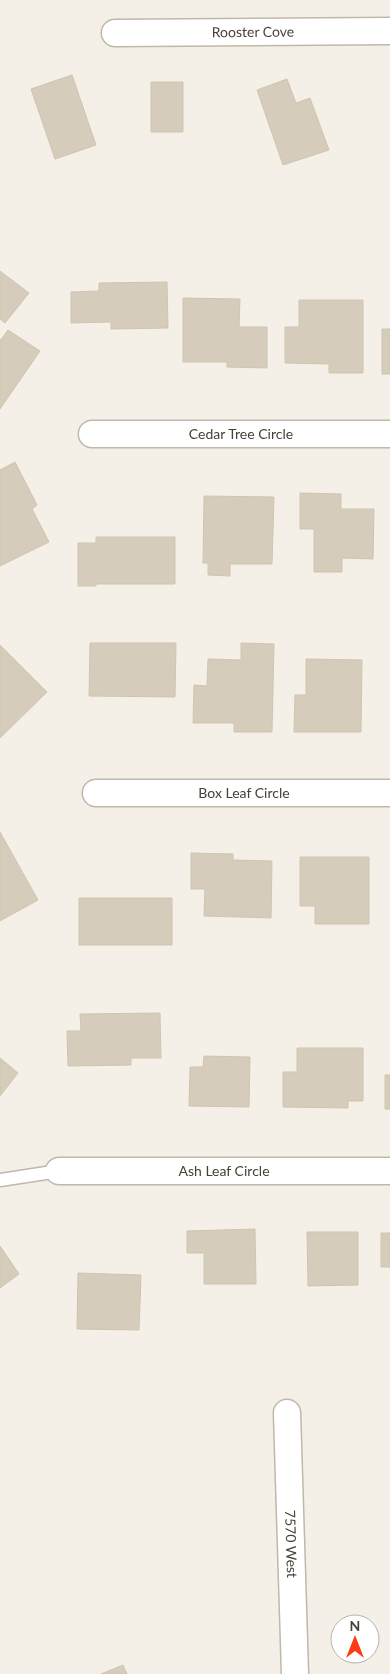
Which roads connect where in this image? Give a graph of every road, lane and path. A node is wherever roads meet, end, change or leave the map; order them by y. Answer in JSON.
{"nodes":[{"id":1,"x":390,"y":31,"type":"edge"},
{"id":2,"x":114,"y":33,"type":"dead end"},
{"id":3,"x":92,"y":434,"type":"dead end"},
{"id":4,"x":390,"y":434,"type":"edge"},
{"id":5,"x":96,"y":793,"type":"dead end"},
{"id":6,"x":390,"y":793,"type":"edge"},
{"id":7,"x":59,"y":1171,"type":"joint"},
{"id":8,"x":390,"y":1171,"type":"edge"},
{"id":9,"x":0,"y":1180,"type":"edge"},
{"id":10,"x":287,"y":1413,"type":"dead end"},
{"id":11,"x":294,"y":1674,"type":"edge"}],
"edges":[{"from":1,"to":2,"type":"street","name":"Rooster Cove"},
{"from":3,"to":4,"type":"street","name":"Cedar Tree Circle"},
{"from":5,"to":6,"type":"street","name":"Box Leaf Circle"},
{"from":7,"to":8,"type":"street","name":"Ash Leaf Circle"},
{"from":7,"to":9,"type":"lane"},
{"from":10,"to":11,"type":"street","name":"7570 West"}]}
